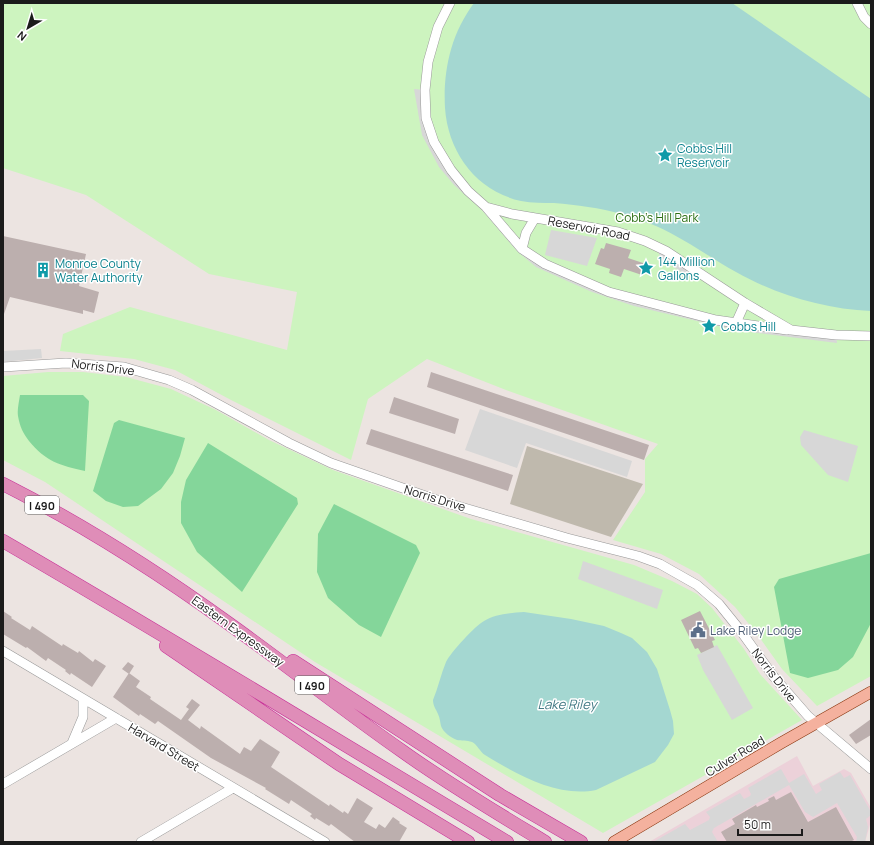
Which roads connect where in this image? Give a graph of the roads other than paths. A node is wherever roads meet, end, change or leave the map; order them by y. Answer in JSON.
{"nodes":[{"id":1,"x":450,"y":3,"type":"edge"},
{"id":2,"x":857,"y":3,"type":"edge"},
{"id":3,"x":871,"y":24,"type":"edge"},
{"id":4,"x":486,"y":207,"type":"junction"},
{"id":5,"x":535,"y":218,"type":"junction"},
{"id":6,"x":522,"y":249,"type":"junction"},
{"id":7,"x":745,"y":303,"type":"junction"},
{"id":8,"x":736,"y":323,"type":"junction"},
{"id":9,"x":791,"y":330,"type":"junction"},
{"id":10,"x":871,"y":336,"type":"edge"},
{"id":11,"x":3,"y":367,"type":"edge"},
{"id":12,"x":3,"y":484,"type":"edge"},
{"id":13,"x":3,"y":541,"type":"edge"},
{"id":14,"x":79,"y":585,"type":"junction"},
{"id":15,"x":190,"y":596,"type":"junction"},
{"id":16,"x":3,"y":652,"type":"edge"},
{"id":17,"x":871,"y":692,"type":"edge"},
{"id":18,"x":83,"y":699,"type":"junction"},
{"id":19,"x":116,"y":718,"type":"junction"},
{"id":20,"x":816,"y":723,"type":"junction"},
{"id":21,"x":72,"y":743,"type":"junction"},
{"id":22,"x":871,"y":769,"type":"edge"},
{"id":23,"x":3,"y":784,"type":"edge"},
{"id":24,"x":233,"y":788,"type":"junction"},
{"id":25,"x":141,"y":842,"type":"edge"},
{"id":26,"x":325,"y":842,"type":"edge"},
{"id":27,"x":468,"y":842,"type":"edge"},
{"id":28,"x":507,"y":842,"type":"edge"},
{"id":29,"x":545,"y":842,"type":"edge"},
{"id":30,"x":581,"y":842,"type":"edge"},
{"id":31,"x":614,"y":842,"type":"edge"}],
"edges":[{"from":1,"to":4,"type":"street","name":"Reservoir Road"},
{"from":2,"to":3,"type":"street"},
{"from":4,"to":5,"type":"street","name":"Reservoir Road"},
{"from":4,"to":6,"type":"street","name":"Reservoir Road"},
{"from":5,"to":6,"type":"street","name":"Reservoir Road"},
{"from":5,"to":7,"type":"street","name":"Reservoir Road"},
{"from":6,"to":8,"type":"street","name":"Reservoir Road"},
{"from":7,"to":8,"type":"street"},
{"from":7,"to":9,"type":"street","name":"Reservoir Road"},
{"from":8,"to":9,"type":"street","name":"Reservoir Road"},
{"from":9,"to":10,"type":"street","name":"Reservoir Road"},
{"from":11,"to":20,"type":"street","name":"Norris Drive"},
{"from":12,"to":15,"type":"highway","name":"Eastern Expressway","number":"I 490"},
{"from":13,"to":14,"type":"highway","number":"I 490"},
{"from":14,"to":27,"type":"highway"},
{"from":14,"to":28,"type":"highway","number":"I 490"},
{"from":15,"to":29,"type":"highway","name":"Eastern Expressway","number":"I 490"},
{"from":15,"to":30,"type":"highway"},
{"from":16,"to":18,"type":"street","name":"Harvard Street"},
{"from":17,"to":20,"type":"main road","name":"Culver Road"},
{"from":18,"to":19,"type":"street","name":"Harvard Street"},
{"from":18,"to":21,"type":"street"},
{"from":19,"to":21,"type":"street"},
{"from":19,"to":24,"type":"street","name":"Harvard Street"},
{"from":20,"to":22,"type":"street","name":"Norris Drive"},
{"from":20,"to":31,"type":"main road","name":"Culver Road"},
{"from":21,"to":23,"type":"street"},
{"from":24,"to":25,"type":"street"},
{"from":24,"to":26,"type":"street","name":"Harvard Street"}]}
